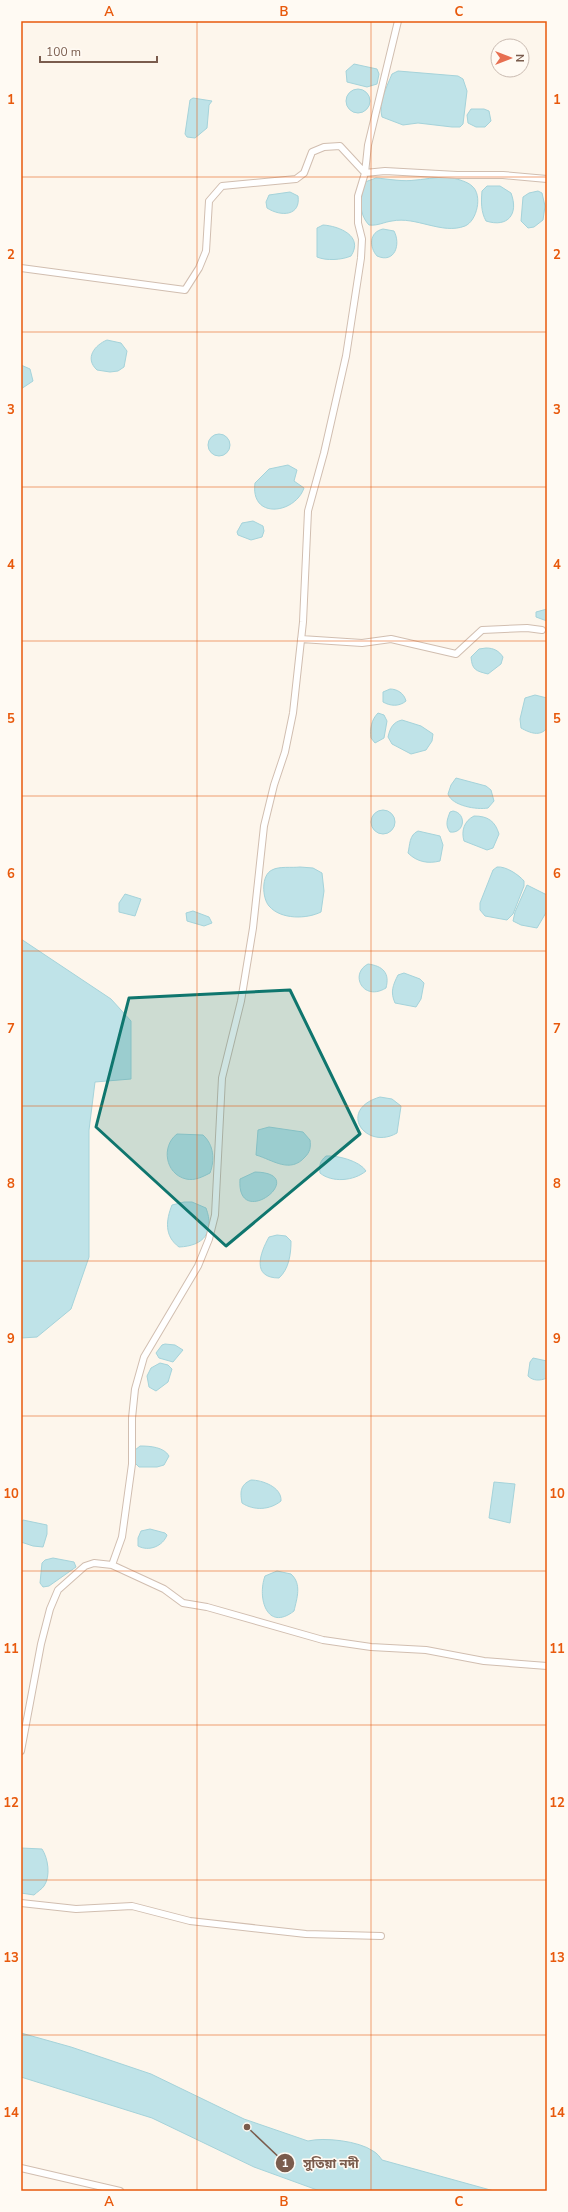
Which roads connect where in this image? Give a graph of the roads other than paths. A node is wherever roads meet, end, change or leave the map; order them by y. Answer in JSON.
{"nodes":[{"id":1,"x":398,"y":21,"type":"edge"},
{"id":2,"x":365,"y":173,"type":"junction"},
{"id":3,"x":547,"y":179,"type":"edge"},
{"id":4,"x":21,"y":268,"type":"edge"},
{"id":5,"x":542,"y":630,"type":"dead end"},
{"id":6,"x":301,"y":639,"type":"junction"},
{"id":7,"x":112,"y":1565,"type":"junction"},
{"id":8,"x":547,"y":1666,"type":"edge"},
{"id":9,"x":21,"y":1751,"type":"edge"},
{"id":10,"x":21,"y":1903,"type":"edge"},
{"id":11,"x":381,"y":1936,"type":"dead end"},
{"id":12,"x":21,"y":2168,"type":"edge"},
{"id":13,"x":120,"y":2191,"type":"edge"}],
"edges":[{"from":1,"to":2,"type":"street"},
{"from":2,"to":3,"type":"street"},
{"from":2,"to":4,"type":"street"},
{"from":2,"to":6,"type":"street"},
{"from":5,"to":6,"type":"street"},
{"from":6,"to":7,"type":"street"},
{"from":7,"to":8,"type":"street"},
{"from":7,"to":9,"type":"street"},
{"from":10,"to":11,"type":"street"},
{"from":12,"to":13,"type":"street"}]}
